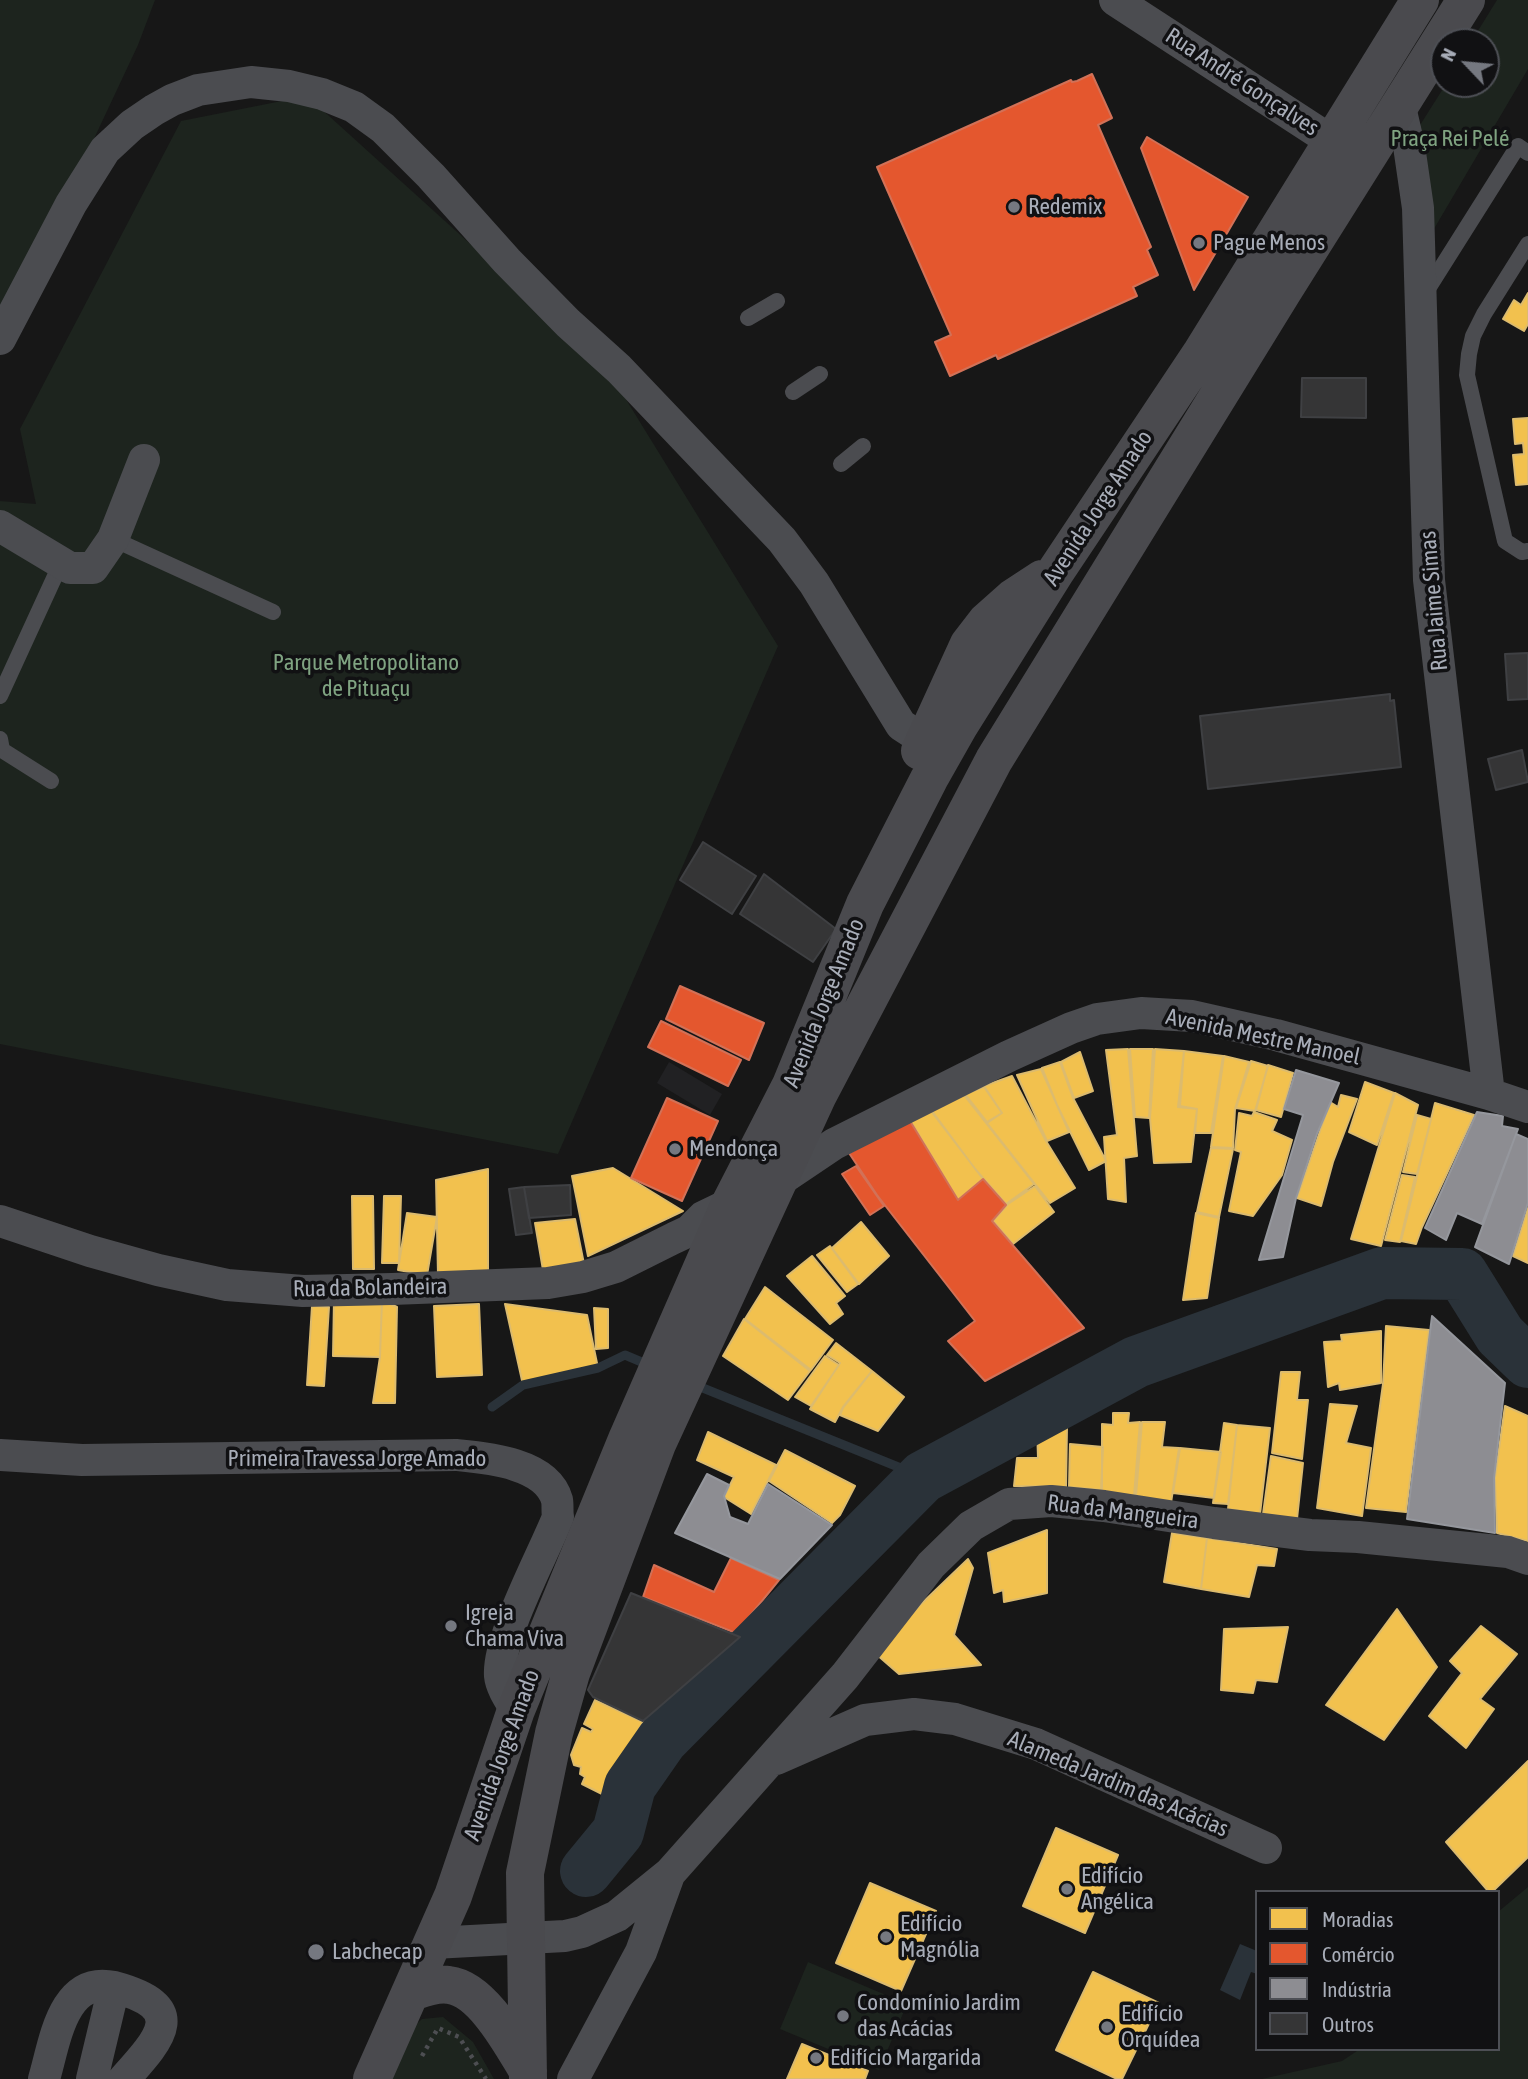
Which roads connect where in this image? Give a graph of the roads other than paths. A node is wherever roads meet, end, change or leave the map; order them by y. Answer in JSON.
{"nodes":[{"id":1,"x":1115,"y":0,"type":"edge"},
{"id":2,"x":1385,"y":0,"type":"edge"},
{"id":3,"x":1420,"y":0,"type":"edge"},
{"id":4,"x":1466,"y":0,"type":"edge"},
{"id":5,"x":1381,"y":60,"type":"junction"},
{"id":6,"x":1400,"y":107,"type":"junction"},
{"id":7,"x":1333,"y":142,"type":"junction"},
{"id":8,"x":1528,"y":152,"type":"edge"},
{"id":9,"x":1528,"y":244,"type":"edge"},
{"id":10,"x":777,"y":301,"type":"dead end"},
{"id":11,"x":1419,"y":303,"type":"junction"},
{"id":12,"x":748,"y":318,"type":"dead end"},
{"id":13,"x":0,"y":339,"type":"edge"},
{"id":14,"x":820,"y":374,"type":"dead end"},
{"id":15,"x":793,"y":392,"type":"dead end"},
{"id":16,"x":863,"y":446,"type":"dead end"},
{"id":17,"x":144,"y":460,"type":"dead end"},
{"id":18,"x":841,"y":464,"type":"dead end"},
{"id":19,"x":0,"y":526,"type":"edge"},
{"id":20,"x":113,"y":539,"type":"junction"},
{"id":21,"x":1528,"y":551,"type":"edge"},
{"id":22,"x":61,"y":563,"type":"junction"},
{"id":23,"x":1056,"y":571,"type":"junction"},
{"id":24,"x":273,"y":612,"type":"dead end"},
{"id":25,"x":0,"y":696,"type":"edge"},
{"id":26,"x":913,"y":732,"type":"junction"},
{"id":27,"x":0,"y":739,"type":"edge"},
{"id":28,"x":51,"y":781,"type":"dead end"},
{"id":29,"x":911,"y":812,"type":"junction"},
{"id":30,"x":954,"y":835,"type":"junction"},
{"id":31,"x":804,"y":1091,"type":"junction"},
{"id":32,"x":1489,"y":1094,"type":"junction"},
{"id":33,"x":1528,"y":1107,"type":"edge"},
{"id":34,"x":779,"y":1181,"type":"junction"},
{"id":35,"x":730,"y":1204,"type":"junction"},
{"id":36,"x":0,"y":1221,"type":"edge"},
{"id":37,"x":704,"y":1304,"type":"junction"},
{"id":38,"x":643,"y":1441,"type":"junction"},
{"id":39,"x":0,"y":1455,"type":"edge"},
{"id":40,"x":1528,"y":1559,"type":"edge"},
{"id":41,"x":516,"y":1710,"type":"junction"},
{"id":42,"x":768,"y":1763,"type":"junction"},
{"id":43,"x":1266,"y":1848,"type":"dead end"},
{"id":44,"x":670,"y":1873,"type":"junction"},
{"id":45,"x":526,"y":1937,"type":"junction"},
{"id":46,"x":433,"y":1943,"type":"junction"},
{"id":47,"x":114,"y":1987,"type":"junction"},
{"id":48,"x":412,"y":1992,"type":"junction"},
{"id":49,"x":528,"y":2076,"type":"edge"},
{"id":50,"x":44,"y":2079,"type":"edge"},
{"id":51,"x":92,"y":2079,"type":"edge"},
{"id":52,"x":124,"y":2079,"type":"edge"},
{"id":53,"x":372,"y":2079,"type":"edge"},
{"id":54,"x":573,"y":2079,"type":"edge"}],
"edges":[{"from":1,"to":7,"type":"street","name":"Rua André Gonçalves"},
{"from":2,"to":5,"type":"main road"},
{"from":3,"to":5,"type":"main road","name":"Avenida Jorge Amado"},
{"from":4,"to":6,"type":"main road","name":"Avenida Jorge Amado"},
{"from":5,"to":7,"type":"main road","name":"Avenida Jorge Amado"},
{"from":6,"to":11,"type":"street","name":"Rua Jaime Simas"},
{"from":6,"to":30,"type":"main road","name":"Avenida Jorge Amado"},
{"from":7,"to":23,"type":"main road","name":"Avenida Jorge Amado"},
{"from":8,"to":11,"type":"lane"},
{"from":9,"to":21,"type":"lane"},
{"from":10,"to":12,"type":"lane"},
{"from":11,"to":32,"type":"street","name":"Rua Jaime Simas"},
{"from":13,"to":26,"type":"street"},
{"from":14,"to":15,"type":"lane"},
{"from":16,"to":18,"type":"lane"},
{"from":17,"to":20,"type":"street"},
{"from":19,"to":22,"type":"street"},
{"from":20,"to":22,"type":"street"},
{"from":20,"to":24,"type":"lane"},
{"from":22,"to":25,"type":"lane"},
{"from":23,"to":26,"type":"main road"},
{"from":23,"to":29,"type":"main road","name":"Avenida Jorge Amado"},
{"from":26,"to":29,"type":"main road"},
{"from":27,"to":28,"type":"lane"},
{"from":29,"to":30,"type":"main road"},
{"from":29,"to":31,"type":"main road","name":"Avenida Jorge Amado"},
{"from":30,"to":31,"type":"main road","name":"Avenida Jorge Amado"},
{"from":31,"to":34,"type":"main road","name":"Avenida Jorge Amado"},
{"from":31,"to":35,"type":"main road","name":"Avenida Jorge Amado"},
{"from":32,"to":33,"type":"street","name":"Avenida Mestre Manoel"},
{"from":32,"to":34,"type":"street","name":"Avenida Mestre Manoel"},
{"from":34,"to":37,"type":"main road","name":"Avenida Jorge Amado"},
{"from":35,"to":36,"type":"street","name":"Rua da Bolandeira"},
{"from":35,"to":37,"type":"main road","name":"Avenida Jorge Amado"},
{"from":37,"to":38,"type":"main road","name":"Avenida Jorge Amado"},
{"from":38,"to":41,"type":"main road","name":"Avenida Jorge Amado"},
{"from":38,"to":45,"type":"main road","name":"Avenida Jorge Amado"},
{"from":39,"to":41,"type":"street","name":"Primeira Travessa Jorge Amado"},
{"from":40,"to":42,"type":"street","name":"Rua da Mangueira"},
{"from":41,"to":46,"type":"main road","name":"Avenida Jorge Amado"},
{"from":42,"to":43,"type":"street","name":"Alameda Jardim das Acácias"},
{"from":42,"to":44,"type":"street","name":"Rua da Mangueira"},
{"from":44,"to":45,"type":"street","name":"Rua da Mangueira"},
{"from":44,"to":54,"type":"street","name":"Rua da Mangueira"},
{"from":45,"to":46,"type":"street","name":"Rua da Mangueira"},
{"from":45,"to":49,"type":"main road","name":"Avenida Jorge Amado"},
{"from":46,"to":48,"type":"main road","name":"Avenida Jorge Amado"},
{"from":47,"to":50,"type":"street"},
{"from":47,"to":51,"type":"street"},
{"from":47,"to":52,"type":"street"},
{"from":48,"to":49,"type":"main road"},
{"from":48,"to":53,"type":"main road","name":"Avenida Jorge Amado"}]}
